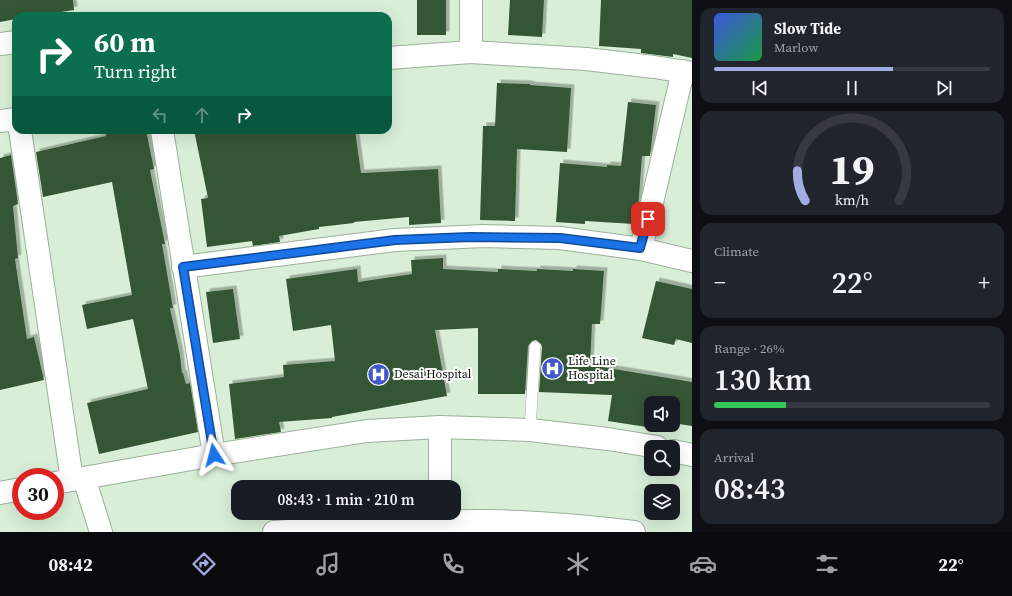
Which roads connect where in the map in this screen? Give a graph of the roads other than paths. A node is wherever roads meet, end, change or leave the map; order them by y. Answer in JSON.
{"nodes":[{"id":1,"x":471,"y":0,"type":"edge"},
{"id":2,"x":12,"y":42,"type":"edge"},
{"id":3,"x":0,"y":44,"type":"edge"},
{"id":4,"x":471,"y":52,"type":"junction"},
{"id":5,"x":392,"y":58,"type":"edge"},
{"id":6,"x":688,"y":72,"type":"edge"},
{"id":7,"x":12,"y":120,"type":"edge"},
{"id":8,"x":0,"y":121,"type":"edge"},
{"id":9,"x":21,"y":134,"type":"edge"},
{"id":10,"x":163,"y":134,"type":"edge"},
{"id":11,"x":640,"y":248,"type":"junction"},
{"id":12,"x":692,"y":261,"type":"edge"},
{"id":13,"x":183,"y":267,"type":"junction"},
{"id":14,"x":535,"y":347,"type":"dead end"},
{"id":15,"x":440,"y":427,"type":"junction"},
{"id":16,"x":530,"y":430,"type":"junction"},
{"id":17,"x":644,"y":445,"type":"edge"},
{"id":18,"x":680,"y":453,"type":"edge"},
{"id":19,"x":214,"y":455,"type":"junction"},
{"id":20,"x":692,"y":456,"type":"edge"},
{"id":21,"x":440,"y":480,"type":"edge"},
{"id":22,"x":70,"y":481,"type":"edge"},
{"id":23,"x":12,"y":491,"type":"edge"},
{"id":24,"x":0,"y":493,"type":"edge"},
{"id":25,"x":461,"y":519,"type":"edge"},
{"id":26,"x":420,"y":520,"type":"edge"},
{"id":27,"x":100,"y":532,"type":"edge"},
{"id":28,"x":274,"y":532,"type":"edge"},
{"id":29,"x":634,"y":532,"type":"edge"}],
"edges":[{"from":1,"to":4,"type":"main road"},
{"from":2,"to":3,"type":"main road"},
{"from":4,"to":5,"type":"main road"},
{"from":4,"to":6,"type":"main road"},
{"from":6,"to":11,"type":"main road"},
{"from":7,"to":8,"type":"main road"},
{"from":9,"to":22,"type":"main road"},
{"from":10,"to":13,"type":"main road"},
{"from":11,"to":12,"type":"main road"},
{"from":11,"to":13,"type":"main road"},
{"from":13,"to":19,"type":"main road"},
{"from":14,"to":16,"type":"lane"},
{"from":15,"to":16,"type":"main road"},
{"from":15,"to":19,"type":"main road"},
{"from":15,"to":21,"type":"main road"},
{"from":16,"to":17,"type":"main road"},
{"from":18,"to":20,"type":"main road"},
{"from":19,"to":22,"type":"main road"},
{"from":22,"to":27,"type":"main road"},
{"from":23,"to":24,"type":"main road"},
{"from":25,"to":29,"type":"main road"},
{"from":26,"to":28,"type":"main road"}]}
